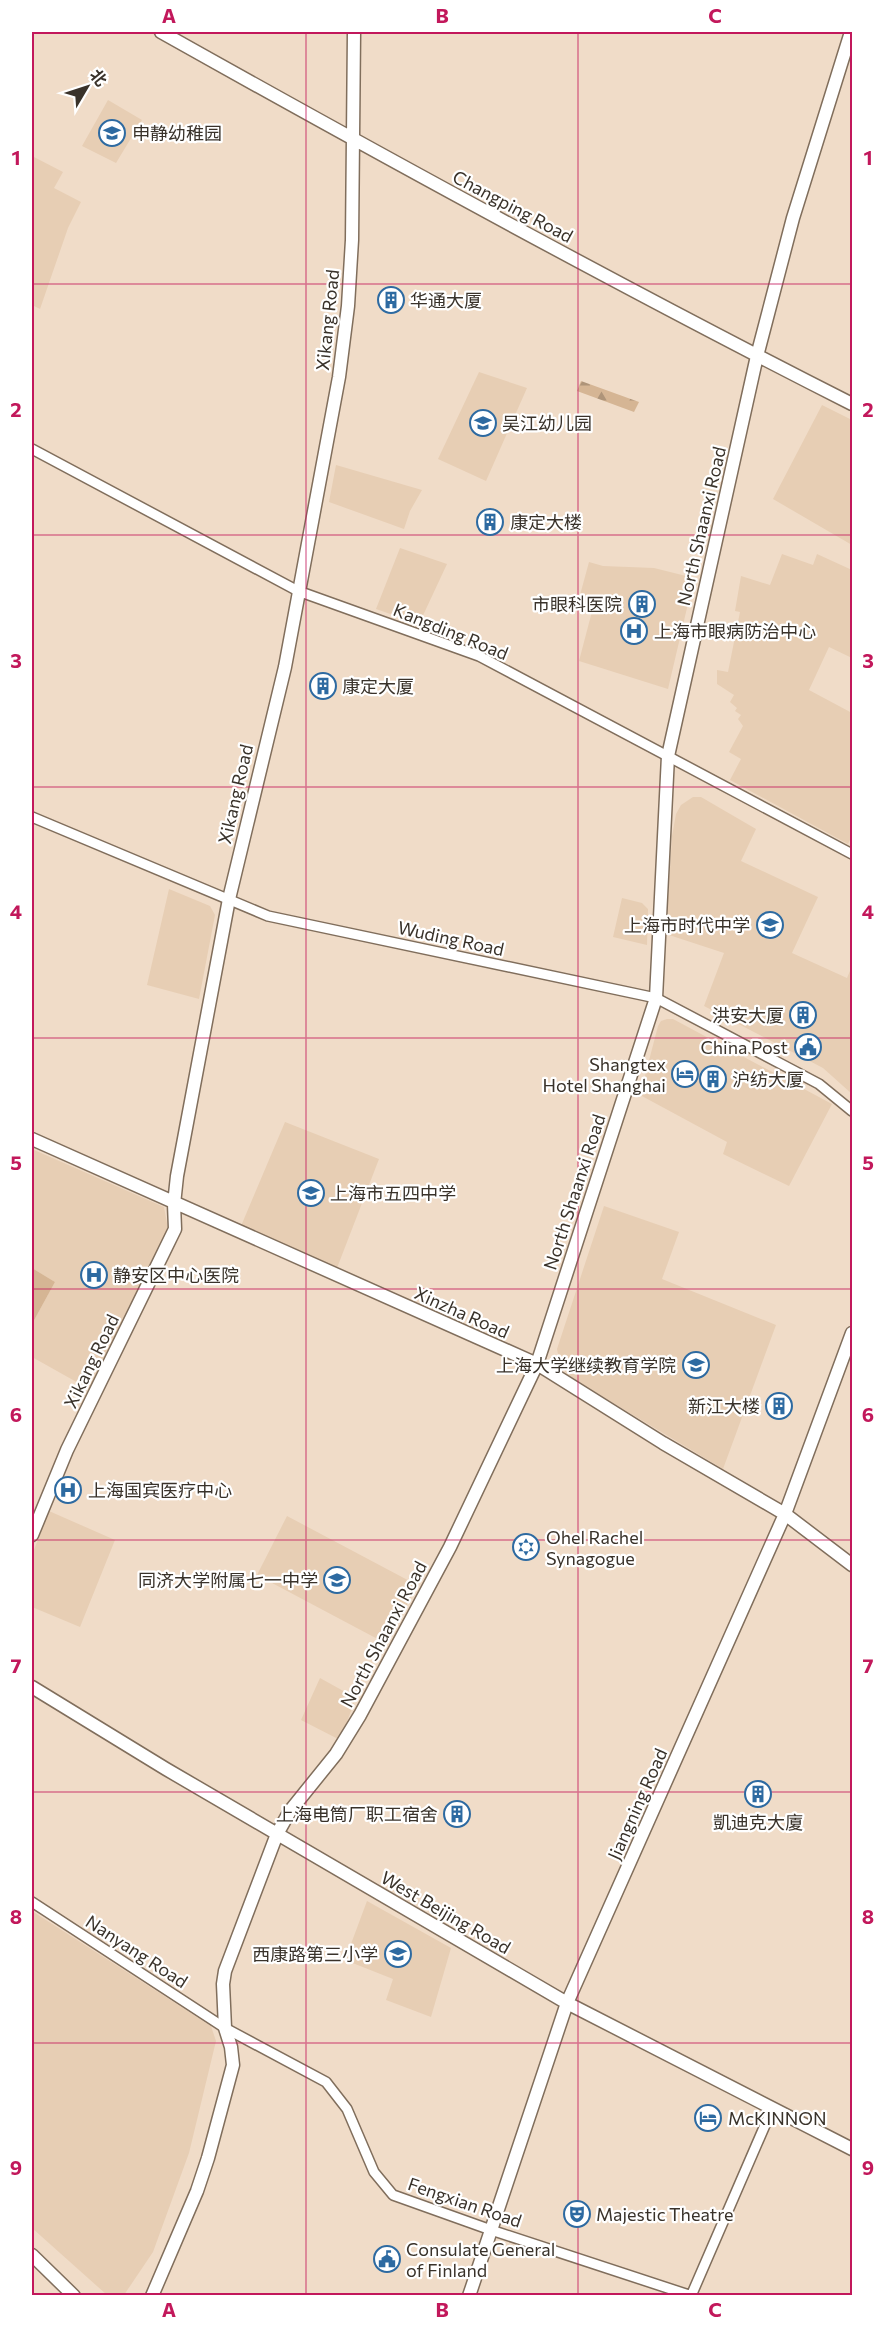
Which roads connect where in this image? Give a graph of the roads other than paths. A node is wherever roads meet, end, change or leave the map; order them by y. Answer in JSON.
{"nodes":[{"id":1,"x":161,"y":32,"type":"edge"},
{"id":2,"x":354,"y":32,"type":"edge"},
{"id":3,"x":851,"y":32,"type":"edge"},
{"id":4,"x":352,"y":140,"type":"junction"},
{"id":5,"x":758,"y":356,"type":"junction"},
{"id":6,"x":852,"y":404,"type":"edge"},
{"id":7,"x":32,"y":449,"type":"edge"},
{"id":8,"x":298,"y":591,"type":"junction"},
{"id":9,"x":668,"y":756,"type":"junction"},
{"id":10,"x":32,"y":817,"type":"edge"},
{"id":11,"x":852,"y":854,"type":"edge"},
{"id":12,"x":229,"y":899,"type":"junction"},
{"id":13,"x":656,"y":998,"type":"junction"},
{"id":14,"x":852,"y":1111,"type":"edge"},
{"id":15,"x":32,"y":1139,"type":"edge"},
{"id":16,"x":174,"y":1204,"type":"junction"},
{"id":17,"x":852,"y":1334,"type":"edge"},
{"id":18,"x":537,"y":1364,"type":"junction"},
{"id":19,"x":785,"y":1514,"type":"junction"},
{"id":20,"x":32,"y":1535,"type":"edge"},
{"id":21,"x":852,"y":1565,"type":"edge"},
{"id":22,"x":32,"y":1687,"type":"edge"},
{"id":23,"x":277,"y":1834,"type":"junction"},
{"id":24,"x":32,"y":1902,"type":"edge"},
{"id":25,"x":567,"y":2003,"type":"junction"},
{"id":26,"x":225,"y":2028,"type":"junction"},
{"id":27,"x":772,"y":2109,"type":"junction"},
{"id":28,"x":852,"y":2149,"type":"edge"},
{"id":29,"x":491,"y":2230,"type":"junction"},
{"id":30,"x":32,"y":2255,"type":"edge"},
{"id":31,"x":74,"y":2295,"type":"edge"},
{"id":32,"x":152,"y":2295,"type":"edge"},
{"id":33,"x":469,"y":2295,"type":"edge"},
{"id":34,"x":691,"y":2295,"type":"edge"}],
"edges":[{"from":1,"to":4,"type":"main road","name":"Changping Road"},
{"from":2,"to":4,"type":"main road","name":"Xikang Road"},
{"from":3,"to":5,"type":"main road","name":"North Shaanxi Road"},
{"from":4,"to":5,"type":"main road","name":"Changping Road"},
{"from":4,"to":8,"type":"main road","name":"Xikang Road"},
{"from":5,"to":6,"type":"main road","name":"Changping Road"},
{"from":5,"to":9,"type":"main road","name":"North Shaanxi Road"},
{"from":7,"to":8,"type":"street","name":"Kangding Road"},
{"from":8,"to":9,"type":"street","name":"Kangding Road"},
{"from":8,"to":12,"type":"main road","name":"Xikang Road"},
{"from":9,"to":11,"type":"street","name":"Kangding Road"},
{"from":9,"to":13,"type":"main road","name":"North Shaanxi Road"},
{"from":10,"to":12,"type":"street","name":"Wuding Road"},
{"from":12,"to":13,"type":"street","name":"Wuding Road"},
{"from":12,"to":16,"type":"main road","name":"Xikang Road"},
{"from":13,"to":14,"type":"street","name":"Wuding Road"},
{"from":13,"to":18,"type":"main road","name":"North Shaanxi Road"},
{"from":15,"to":16,"type":"main road","name":"Xinzha Road"},
{"from":16,"to":18,"type":"main road","name":"Xinzha Road"},
{"from":16,"to":20,"type":"main road","name":"Xikang Road"},
{"from":17,"to":19,"type":"main road","name":"Jiangning Road"},
{"from":18,"to":19,"type":"main road","name":"Xinzha Road"},
{"from":18,"to":23,"type":"main road","name":"North Shaanxi Road"},
{"from":19,"to":21,"type":"main road","name":"Xinzha Road"},
{"from":19,"to":25,"type":"main road","name":"Jiangning Road"},
{"from":22,"to":23,"type":"main road","name":"West Beijing Road"},
{"from":23,"to":25,"type":"main road","name":"West Beijing Road"},
{"from":23,"to":26,"type":"main road","name":"North Shaanxi Road"},
{"from":24,"to":26,"type":"street","name":"Nanyang Road"},
{"from":25,"to":27,"type":"main road","name":"West Beijing Road"},
{"from":25,"to":29,"type":"main road","name":"Jiangning Road"},
{"from":26,"to":29,"type":"street","name":"Fengxian Road"},
{"from":26,"to":32,"type":"main road","name":"North Shaanxi Road"},
{"from":27,"to":28,"type":"main road","name":"West Beijing Road"},
{"from":27,"to":34,"type":"street"},
{"from":29,"to":33,"type":"main road","name":"Jiangning Road"},
{"from":29,"to":34,"type":"street","name":"Fengxian Road"},
{"from":30,"to":31,"type":"main road"}]}
